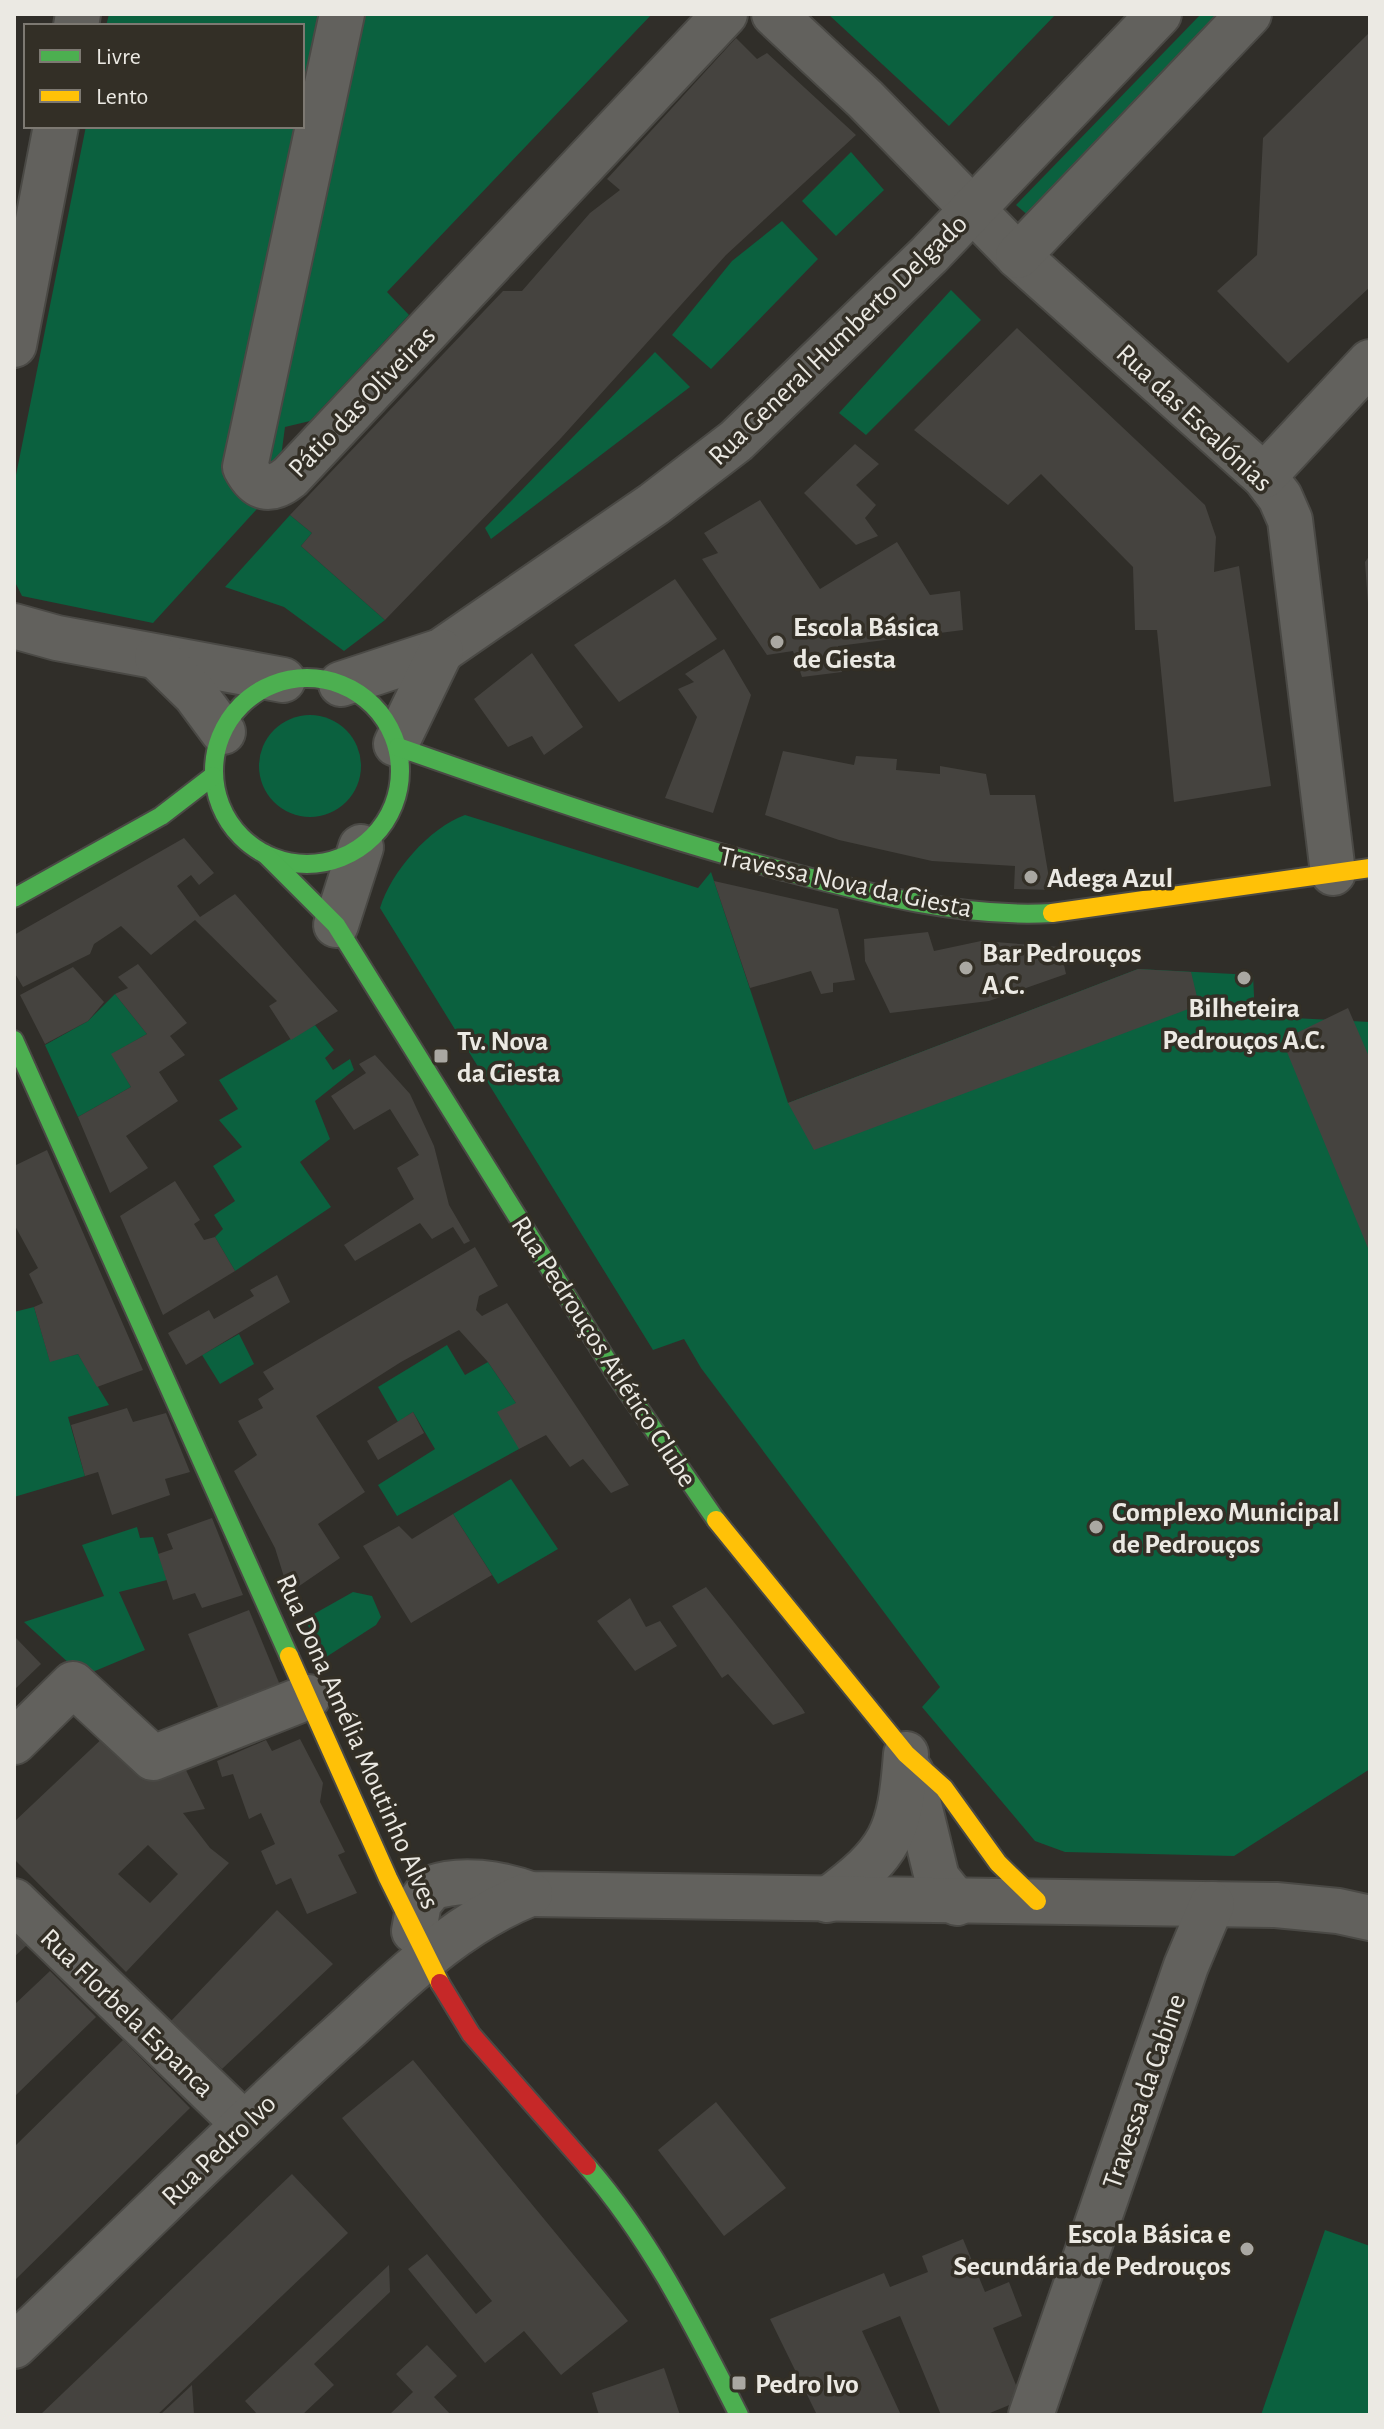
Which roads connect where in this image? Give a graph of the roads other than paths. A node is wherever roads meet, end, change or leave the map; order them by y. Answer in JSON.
{"nodes":[{"id":1,"x":342,"y":14,"type":"edge"},
{"id":2,"x":725,"y":14,"type":"edge"},
{"id":3,"x":774,"y":14,"type":"edge"},
{"id":4,"x":1159,"y":14,"type":"edge"},
{"id":5,"x":1249,"y":14,"type":"edge"},
{"id":6,"x":56,"y":128,"type":"edge"},
{"id":7,"x":973,"y":209,"type":"junction"},
{"id":8,"x":1018,"y":256,"type":"junction"},
{"id":9,"x":14,"y":345,"type":"edge"},
{"id":10,"x":1370,"y":362,"type":"edge"},
{"id":11,"x":1264,"y":476,"type":"junction"},
{"id":12,"x":14,"y":626,"type":"edge"},
{"id":13,"x":441,"y":651,"type":"junction"},
{"id":14,"x":157,"y":657,"type":"junction"},
{"id":15,"x":283,"y":680,"type":"junction"},
{"id":16,"x":341,"y":684,"type":"junction"},
{"id":17,"x":223,"y":732,"type":"junction"},
{"id":18,"x":397,"y":746,"type":"junction"},
{"id":19,"x":474,"y":774,"type":"junction"},
{"id":20,"x":213,"y":776,"type":"junction"},
{"id":21,"x":444,"y":780,"type":"dead end"},
{"id":22,"x":221,"y":808,"type":"junction"},
{"id":23,"x":161,"y":816,"type":"junction"},
{"id":24,"x":361,"y":847,"type":"junction"},
{"id":25,"x":265,"y":854,"type":"junction"},
{"id":26,"x":1351,"y":871,"type":"edge"},
{"id":27,"x":14,"y":898,"type":"edge"},
{"id":28,"x":336,"y":925,"type":"junction"},
{"id":29,"x":14,"y":1040,"type":"edge"},
{"id":30,"x":308,"y":1697,"type":"junction"},
{"id":31,"x":14,"y":1742,"type":"edge"},
{"id":32,"x":906,"y":1754,"type":"junction"},
{"id":33,"x":827,"y":1900,"type":"junction"},
{"id":34,"x":14,"y":1901,"type":"edge"},
{"id":35,"x":1037,"y":1901,"type":"junction"},
{"id":36,"x":957,"y":1903,"type":"junction"},
{"id":37,"x":1212,"y":1904,"type":"junction"},
{"id":38,"x":1370,"y":1918,"type":"edge"},
{"id":39,"x":420,"y":1944,"type":"junction"},
{"id":40,"x":243,"y":2123,"type":"junction"},
{"id":41,"x":14,"y":2346,"type":"edge"},
{"id":42,"x":739,"y":2415,"type":"edge"},
{"id":43,"x":1031,"y":2415,"type":"edge"}],
"edges":[{"from":1,"to":2,"type":"street","name":"Pátio das Oliveiras"},
{"from":3,"to":7,"type":"street","name":"Rua das Escalónias"},
{"from":4,"to":7,"type":"street","name":"Rua General Humberto Delgado"},
{"from":5,"to":8,"type":"street"},
{"from":6,"to":9,"type":"street"},
{"from":7,"to":8,"type":"street","name":"Rua das Escalónias"},
{"from":7,"to":13,"type":"street","name":"Rua General Humberto Delgado"},
{"from":8,"to":11,"type":"street","name":"Rua das Escalónias"},
{"from":10,"to":11,"type":"street"},
{"from":11,"to":26,"type":"street","name":"Rua das Escalónias"},
{"from":12,"to":14,"type":"street"},
{"from":13,"to":16,"type":"street","name":"Rua General Humberto Delgado"},
{"from":13,"to":18,"type":"street","name":"Rua General Humberto Delgado"},
{"from":14,"to":15,"type":"street"},
{"from":14,"to":17,"type":"street"},
{"from":15,"to":16,"type":"street"},
{"from":15,"to":17,"type":"street"},
{"from":16,"to":18,"type":"street"},
{"from":17,"to":20,"type":"street"},
{"from":18,"to":19,"type":"street","name":"Travessa Nova da Giesta"},
{"from":18,"to":24,"type":"street"},
{"from":19,"to":21,"type":"street"},
{"from":19,"to":26,"type":"street","name":"Travessa Nova da Giesta"},
{"from":20,"to":22,"type":"street"},
{"from":20,"to":23,"type":"street"},
{"from":22,"to":23,"type":"street"},
{"from":22,"to":25,"type":"street"},
{"from":23,"to":27,"type":"street"},
{"from":24,"to":25,"type":"street"},
{"from":24,"to":28,"type":"street"},
{"from":25,"to":28,"type":"street","name":"Rua Pedrouços Atlético Clube"},
{"from":28,"to":32,"type":"street","name":"Rua Pedrouços Atlético Clube"},
{"from":29,"to":30,"type":"street","name":"Rua Dona Amélia Moutinho Alves"},
{"from":30,"to":31,"type":"street"},
{"from":30,"to":39,"type":"street","name":"Rua Dona Amélia Moutinho Alves"},
{"from":32,"to":33,"type":"street"},
{"from":32,"to":35,"type":"street","name":"Rua Pedrouços Atlético Clube"},
{"from":32,"to":36,"type":"street","name":"Rua Pedrouços Atlético Clube"},
{"from":33,"to":36,"type":"street"},
{"from":33,"to":39,"type":"street"},
{"from":34,"to":40,"type":"street","name":"Rua Florbela Espanca"},
{"from":35,"to":36,"type":"street"},
{"from":35,"to":37,"type":"street"},
{"from":37,"to":38,"type":"street"},
{"from":37,"to":43,"type":"street","name":"Travessa da Cabine"},
{"from":39,"to":40,"type":"street","name":"Rua Pedro Ivo"},
{"from":39,"to":42,"type":"street","name":"Rua Dona Amélia Moutinho Alves"},
{"from":40,"to":41,"type":"street","name":"Rua Pedro Ivo"}]}
